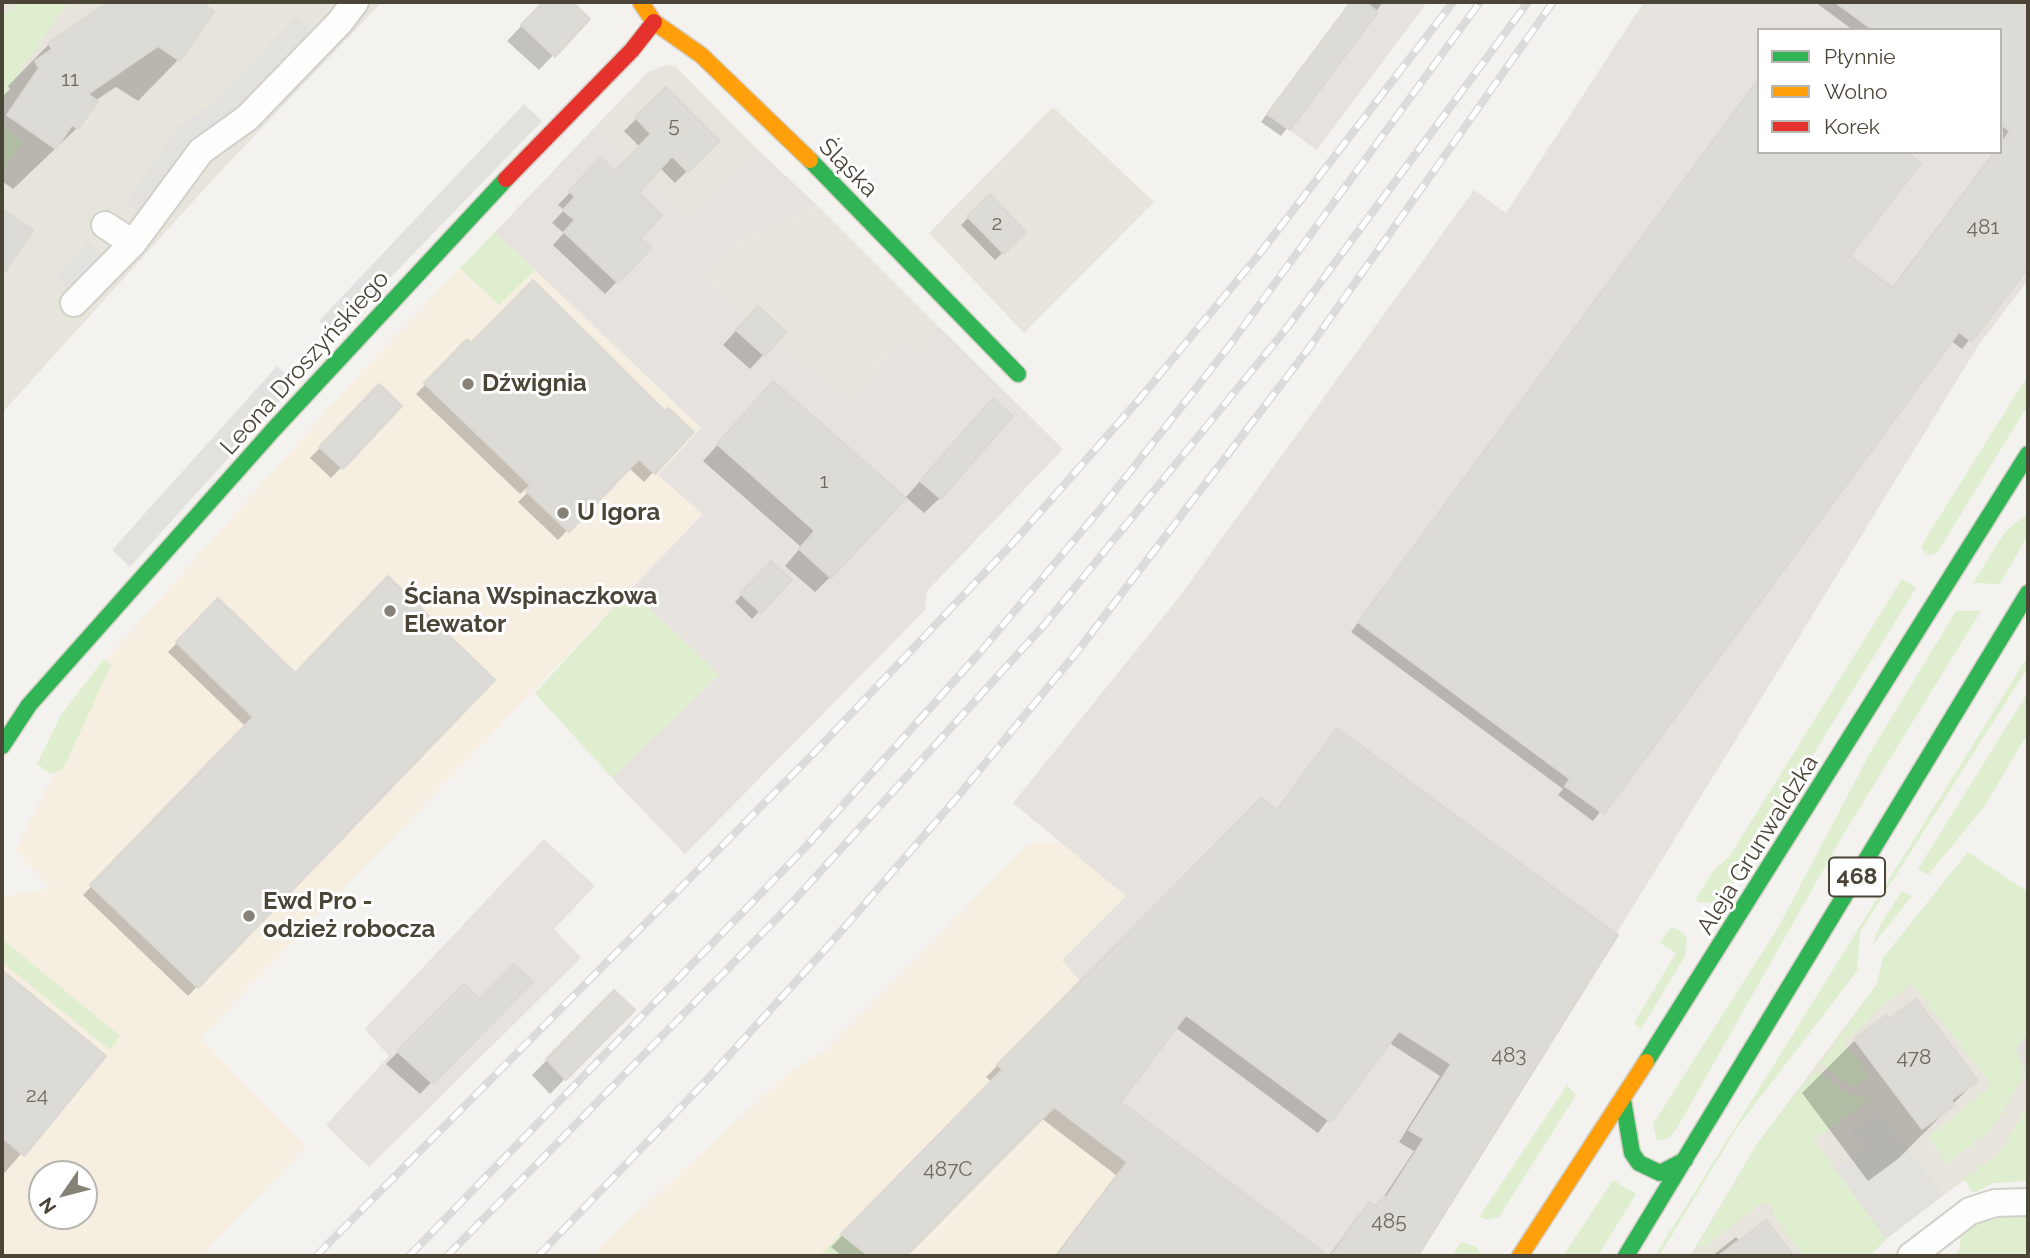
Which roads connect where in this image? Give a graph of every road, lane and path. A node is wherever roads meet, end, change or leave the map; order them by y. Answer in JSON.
{"nodes":[{"id":1,"x":355,"y":2,"type":"edge"},
{"id":2,"x":640,"y":2,"type":"edge"},
{"id":3,"x":653,"y":22,"type":"junction"},
{"id":4,"x":105,"y":225,"type":"dead end"},
{"id":5,"x":133,"y":243,"type":"junction"},
{"id":6,"x":74,"y":303,"type":"dead end"},
{"id":7,"x":1018,"y":373,"type":"dead end"},
{"id":8,"x":2028,"y":454,"type":"edge"},
{"id":9,"x":2028,"y":593,"type":"edge"},
{"id":10,"x":2,"y":746,"type":"edge"},
{"id":11,"x":1623,"y":1100,"type":"junction"},
{"id":12,"x":1685,"y":1160,"type":"junction"},
{"id":13,"x":2028,"y":1202,"type":"edge"},
{"id":14,"x":1520,"y":1256,"type":"edge"},
{"id":15,"x":1626,"y":1256,"type":"edge"},
{"id":16,"x":1911,"y":1256,"type":"edge"}],
"edges":[{"from":1,"to":5,"type":"street"},
{"from":2,"to":3,"type":"main road","name":"Śląska"},
{"from":3,"to":7,"type":"main road","name":"Śląska"},
{"from":3,"to":10,"type":"main road","name":"Leona Droszyńskiego"},
{"from":4,"to":5,"type":"street"},
{"from":5,"to":6,"type":"street"},
{"from":8,"to":11,"type":"main road","name":"Aleja Grunwaldzka"},
{"from":9,"to":12,"type":"main road","number":"468"},
{"from":11,"to":12,"type":"main road"},
{"from":11,"to":14,"type":"main road","name":"Aleja Grunwaldzka"},
{"from":12,"to":15,"type":"main road","number":"468"},
{"from":13,"to":16,"type":"street"}]}
